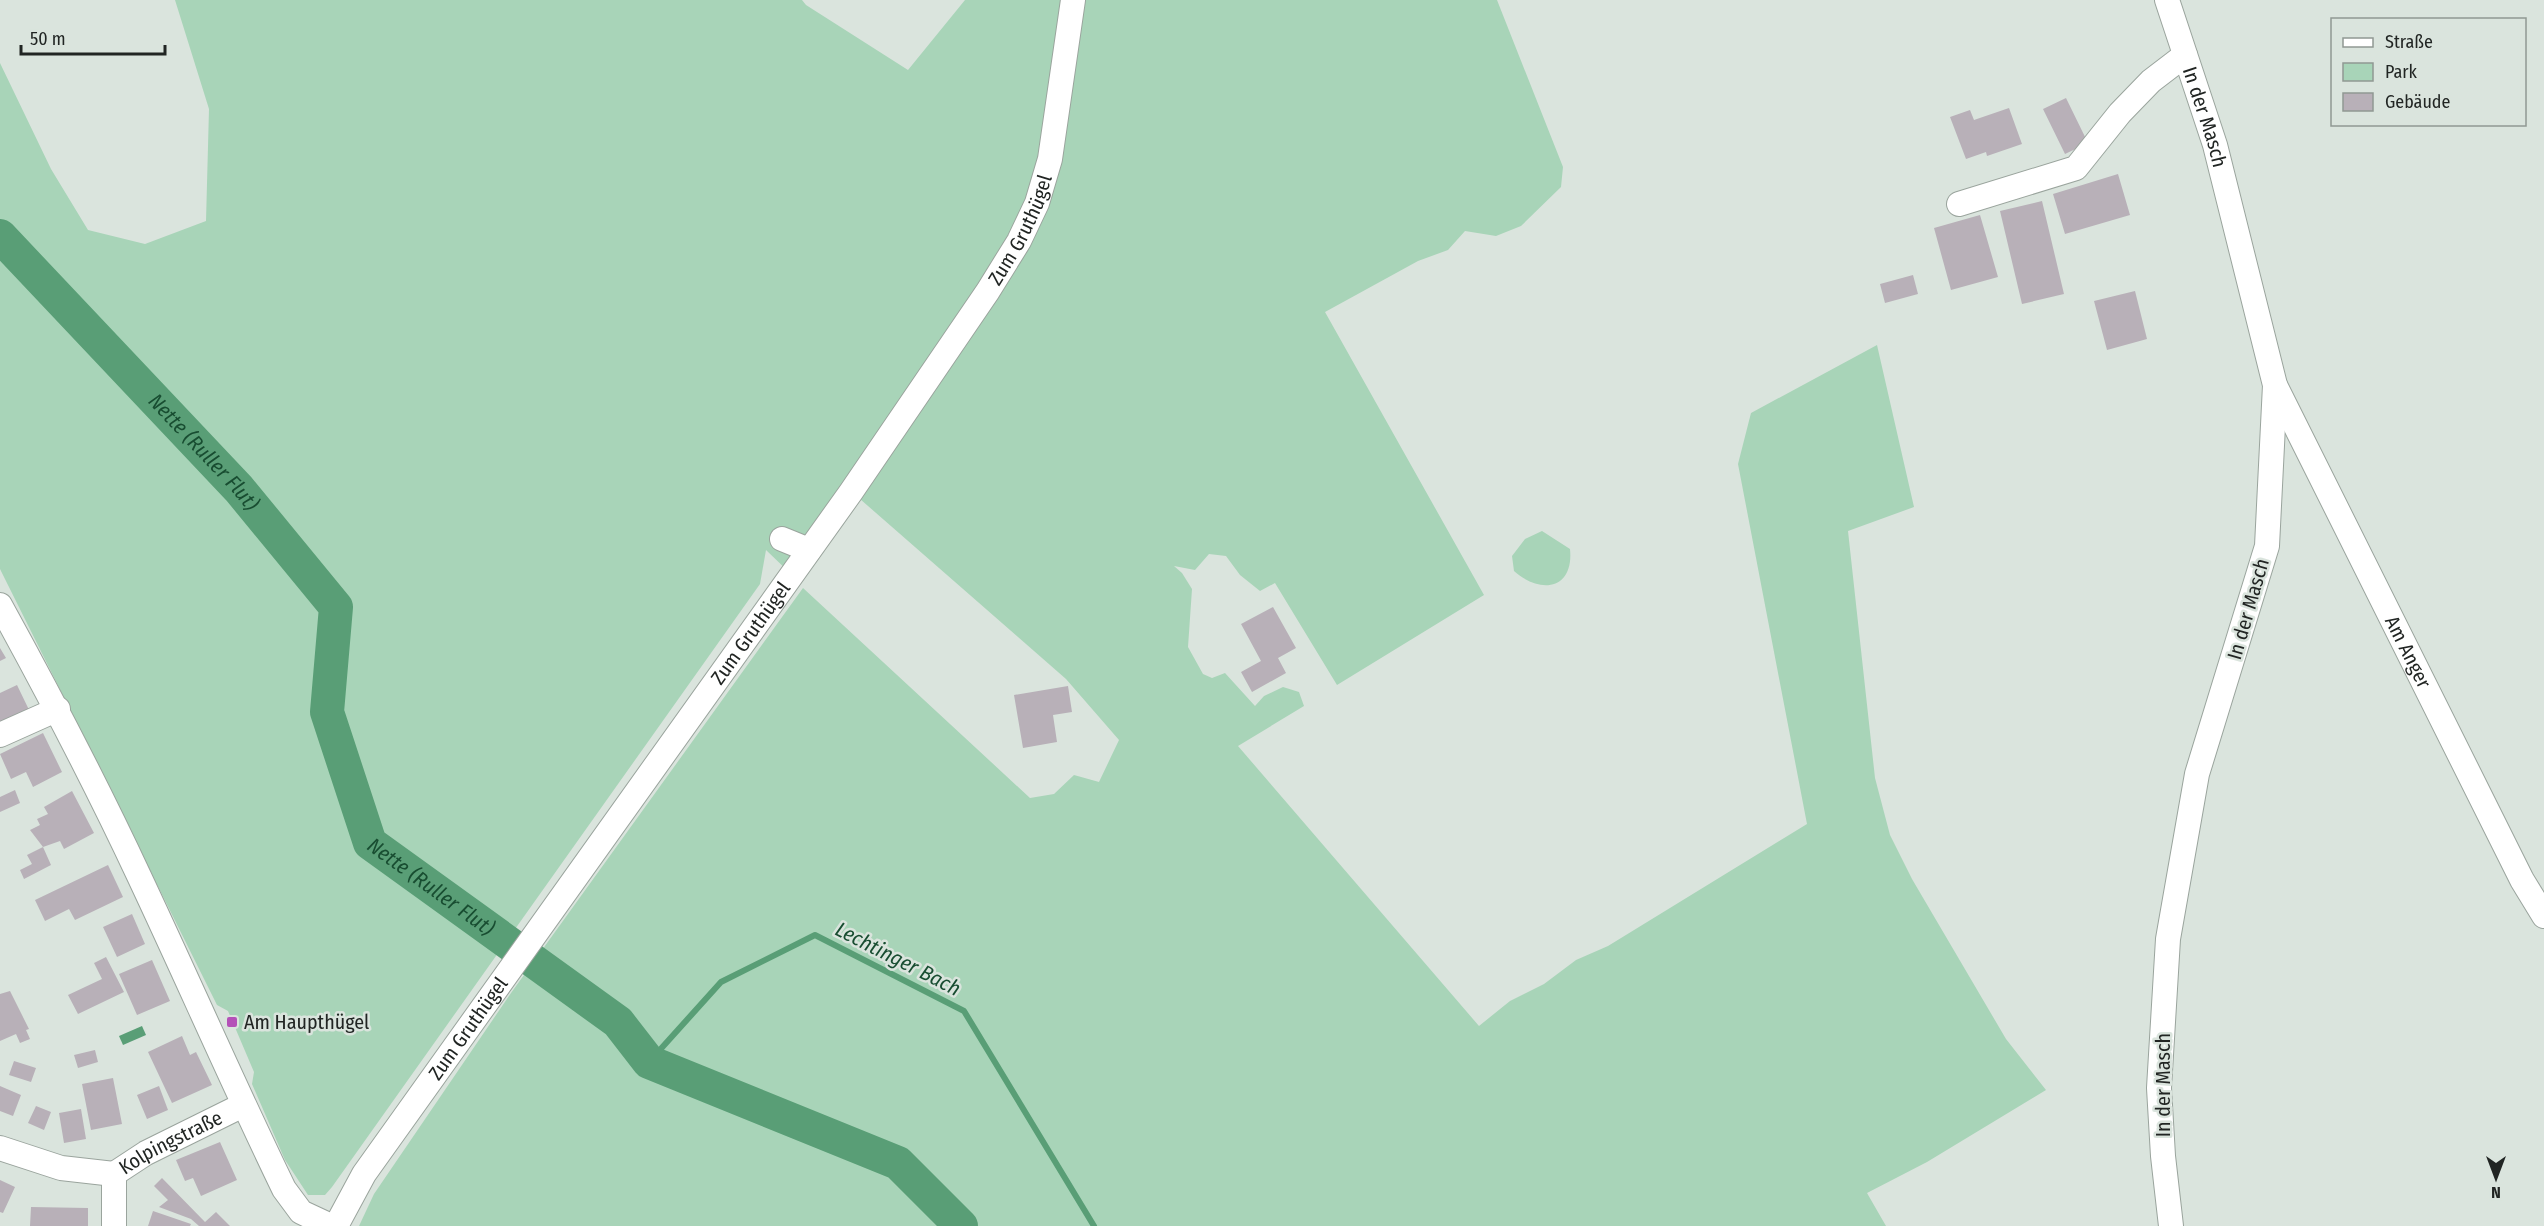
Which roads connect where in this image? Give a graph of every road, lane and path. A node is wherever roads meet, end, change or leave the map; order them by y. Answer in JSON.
{"nodes":[{"id":1,"x":1073,"y":0,"type":"edge"},
{"id":2,"x":2167,"y":0,"type":"edge"},
{"id":3,"x":2185,"y":55,"type":"junction"},
{"id":4,"x":1959,"y":204,"type":"dead end"},
{"id":5,"x":2275,"y":385,"type":"junction"},
{"id":6,"x":782,"y":539,"type":"dead end"},
{"id":7,"x":809,"y":550,"type":"junction"},
{"id":8,"x":0,"y":605,"type":"edge"},
{"id":9,"x":58,"y":710,"type":"junction"},
{"id":10,"x":0,"y":735,"type":"edge"},
{"id":11,"x":2544,"y":915,"type":"edge"},
{"id":12,"x":243,"y":1105,"type":"junction"},
{"id":13,"x":0,"y":1148,"type":"edge"},
{"id":14,"x":114,"y":1174,"type":"junction"},
{"id":15,"x":114,"y":1226,"type":"edge"},
{"id":16,"x":332,"y":1226,"type":"edge"},
{"id":17,"x":336,"y":1226,"type":"edge"},
{"id":18,"x":2171,"y":1226,"type":"edge"}],
"edges":[{"from":1,"to":7,"type":"street","name":"Zum Gruthügel"},
{"from":2,"to":3,"type":"street","name":"In der Masch"},
{"from":3,"to":4,"type":"street"},
{"from":3,"to":5,"type":"street","name":"In der Masch"},
{"from":5,"to":11,"type":"street","name":"Am Anger"},
{"from":5,"to":18,"type":"street","name":"In der Masch"},
{"from":6,"to":7,"type":"street"},
{"from":7,"to":17,"type":"street","name":"Zum Gruthügel"},
{"from":8,"to":9,"type":"street"},
{"from":9,"to":10,"type":"street"},
{"from":9,"to":12,"type":"street"},
{"from":12,"to":14,"type":"street","name":"Kolpingstraße"},
{"from":12,"to":16,"type":"street"},
{"from":13,"to":14,"type":"street"},
{"from":14,"to":15,"type":"street","name":"Kolpingstraße"}]}
